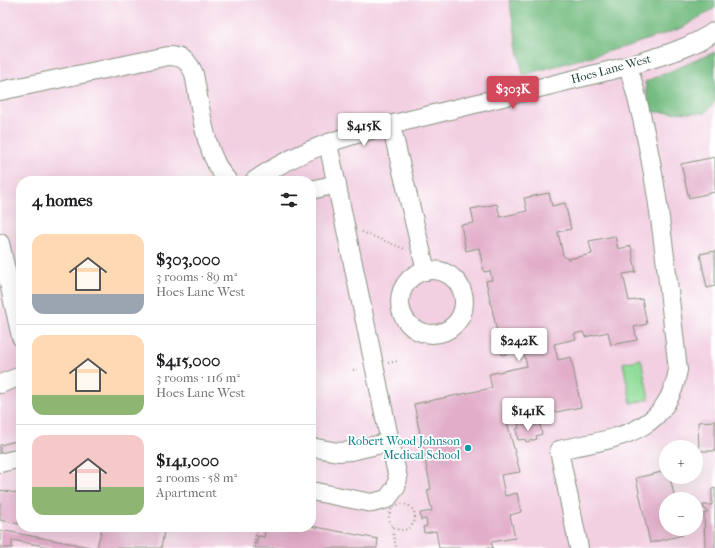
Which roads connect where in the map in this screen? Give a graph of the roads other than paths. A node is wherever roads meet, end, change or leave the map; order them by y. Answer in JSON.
{"nodes":[{"id":1,"x":715,"y":31,"type":"edge"},
{"id":2,"x":628,"y":66,"type":"junction"},
{"id":3,"x":0,"y":92,"type":"edge"},
{"id":4,"x":391,"y":125,"type":"junction"},
{"id":5,"x":328,"y":143,"type":"junction"},
{"id":6,"x":224,"y":176,"type":"edge"},
{"id":7,"x":262,"y":176,"type":"edge"},
{"id":8,"x":337,"y":184,"type":"junction"},
{"id":9,"x":316,"y":189,"type":"edge"},
{"id":10,"x":0,"y":243,"type":"edge"},
{"id":11,"x":426,"y":271,"type":"dead end"},
{"id":12,"x":16,"y":315,"type":"edge"},
{"id":13,"x":16,"y":378,"type":"edge"},
{"id":14,"x":0,"y":384,"type":"edge"},
{"id":15,"x":390,"y":442,"type":"junction"},
{"id":16,"x":316,"y":448,"type":"edge"},
{"id":17,"x":16,"y":459,"type":"edge"},
{"id":18,"x":0,"y":463,"type":"edge"},
{"id":19,"x":316,"y":492,"type":"edge"},
{"id":20,"x":579,"y":548,"type":"edge"}],
"edges":[{"from":1,"to":2,"type":"street","name":"Hoes Lane West"},
{"from":2,"to":4,"type":"street","name":"Hoes Lane West"},
{"from":2,"to":20,"type":"street"},
{"from":3,"to":6,"type":"street"},
{"from":4,"to":5,"type":"street","name":"Hoes Lane West"},
{"from":4,"to":11,"type":"street"},
{"from":5,"to":7,"type":"street","name":"Hoes Lane West"},
{"from":5,"to":8,"type":"street"},
{"from":8,"to":9,"type":"street"},
{"from":8,"to":15,"type":"street"},
{"from":10,"to":12,"type":"street"},
{"from":13,"to":14,"type":"street"},
{"from":15,"to":16,"type":"street"},
{"from":15,"to":19,"type":"street"},
{"from":17,"to":18,"type":"street"}]}
